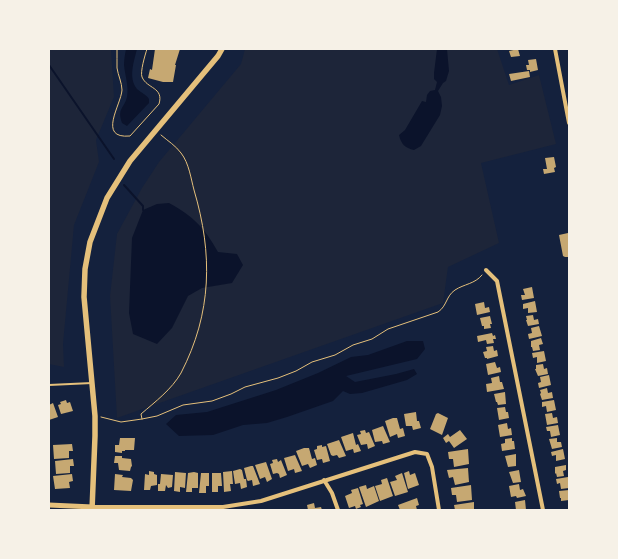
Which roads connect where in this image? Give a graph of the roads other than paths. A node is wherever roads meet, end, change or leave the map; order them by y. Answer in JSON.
{"nodes":[{"id":1,"x":222,"y":49,"type":"edge"},
{"id":2,"x":555,"y":49,"type":"edge"},
{"id":3,"x":569,"y":123,"type":"edge"},
{"id":4,"x":486,"y":270,"type":"road end"},
{"id":5,"x":92,"y":383,"type":"junction"},
{"id":6,"x":49,"y":385,"type":"edge"},
{"id":7,"x":324,"y":480,"type":"junction"},
{"id":8,"x":49,"y":505,"type":"edge"},
{"id":9,"x":93,"y":509,"type":"edge"},
{"id":10,"x":338,"y":510,"type":"edge"},
{"id":11,"x":439,"y":510,"type":"edge"},
{"id":12,"x":543,"y":510,"type":"edge"}],
"edges":[{"from":1,"to":5,"type":"main road"},
{"from":2,"to":3,"type":"street"},
{"from":4,"to":12,"type":"street"},
{"from":5,"to":6,"type":"lane"},
{"from":5,"to":9,"type":"main road"},
{"from":7,"to":9,"type":"street"},
{"from":7,"to":10,"type":"street"},
{"from":7,"to":11,"type":"street"},
{"from":8,"to":9,"type":"street"}]}
